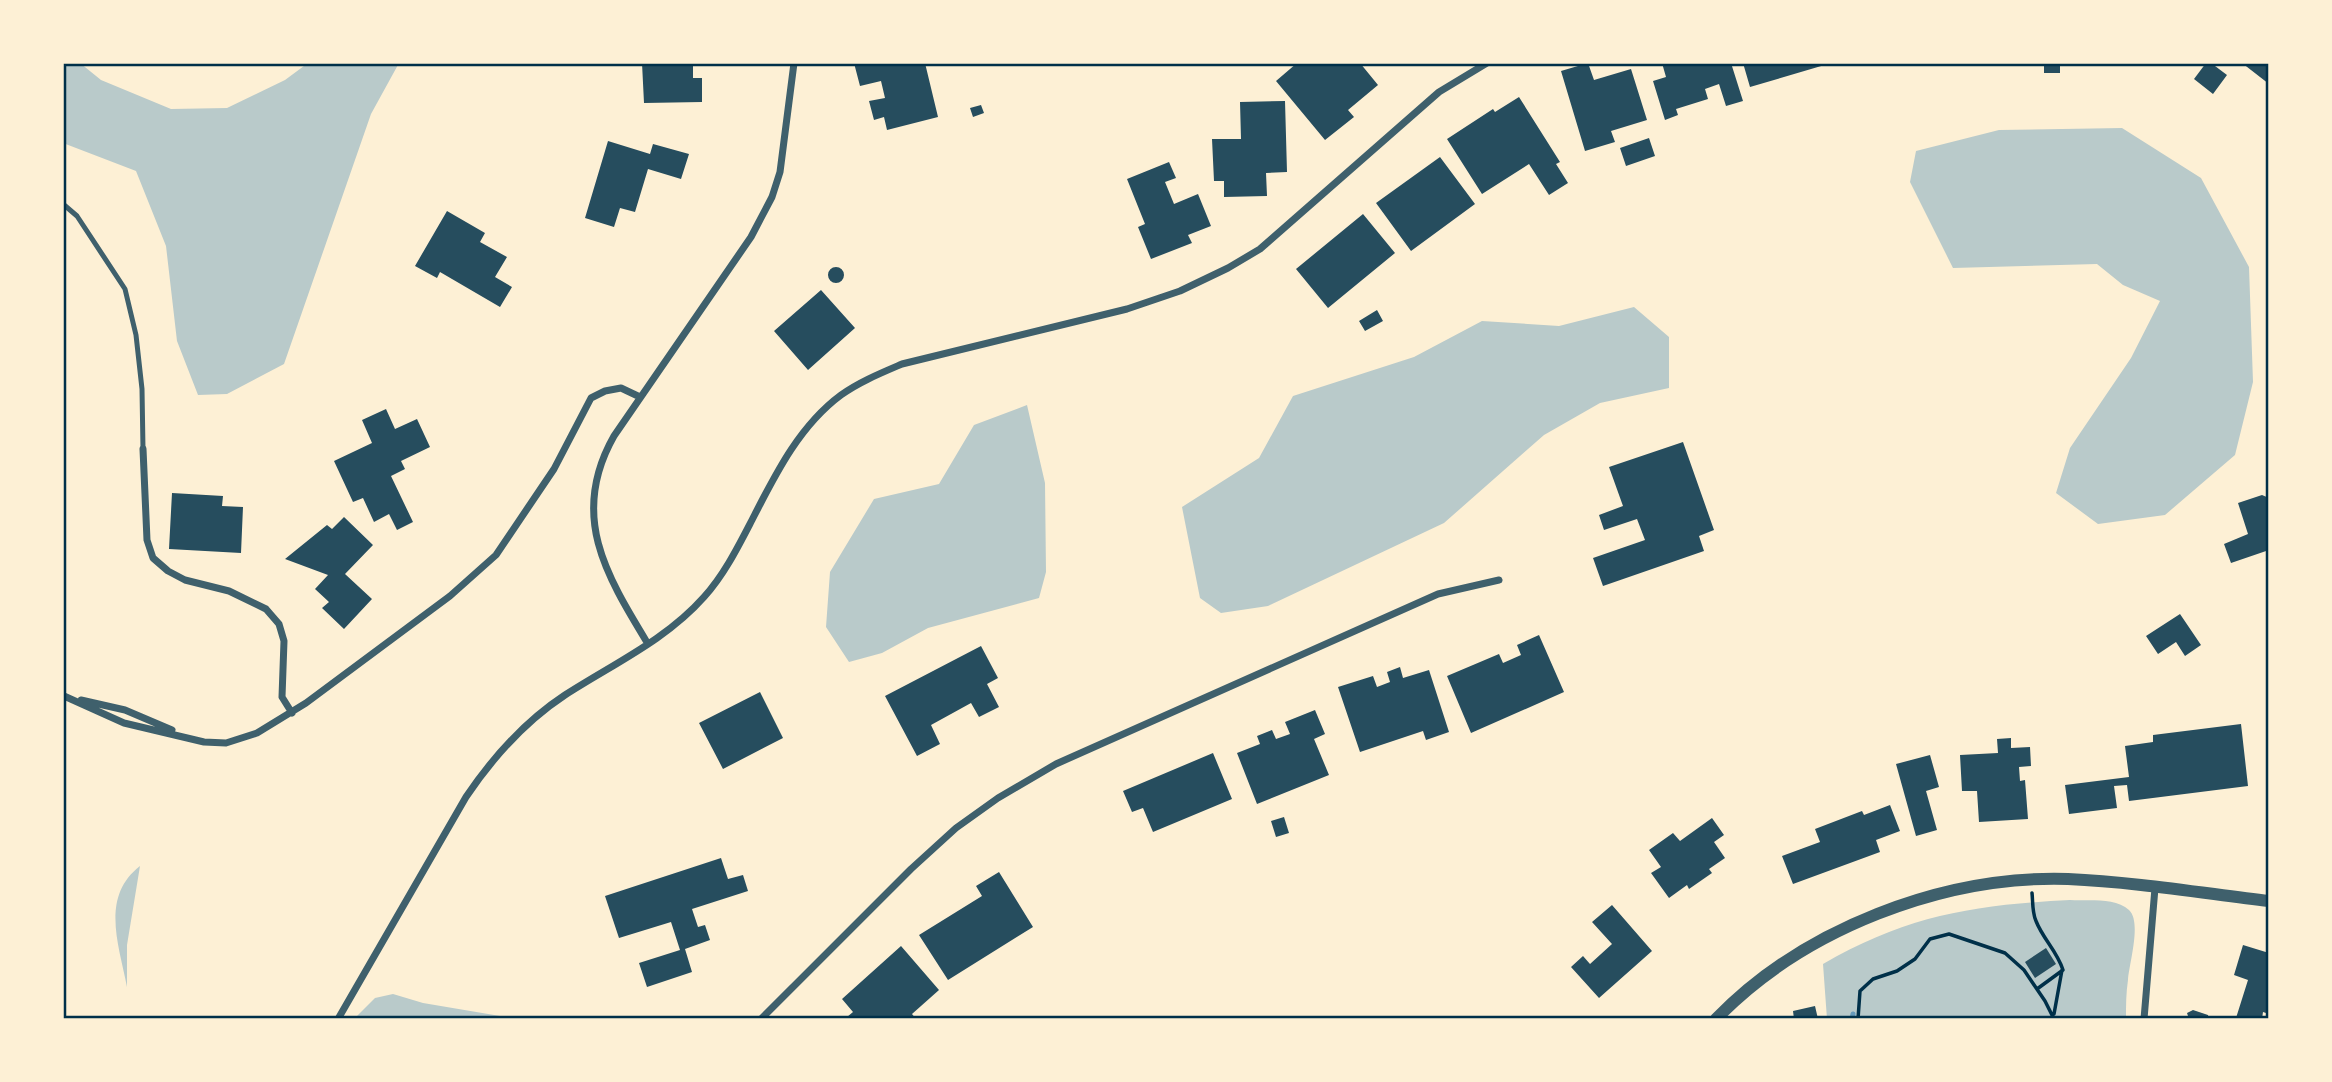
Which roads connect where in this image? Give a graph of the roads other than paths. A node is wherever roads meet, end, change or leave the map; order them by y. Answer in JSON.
{"nodes":[{"id":1,"x":794,"y":63,"type":"edge"},
{"id":2,"x":1487,"y":63,"type":"edge"},
{"id":3,"x":63,"y":204,"type":"edge"},
{"id":4,"x":640,"y":397,"type":"junction"},
{"id":5,"x":144,"y":449,"type":"joint"},
{"id":6,"x":1499,"y":580,"type":"dead end"},
{"id":7,"x":648,"y":644,"type":"junction"},
{"id":8,"x":64,"y":696,"type":"edge"},
{"id":9,"x":292,"y":712,"type":"junction"},
{"id":10,"x":187,"y":737,"type":"junction"},
{"id":11,"x":2155,"y":888,"type":"junction"},
{"id":12,"x":2269,"y":901,"type":"edge"},
{"id":13,"x":338,"y":1019,"type":"edge"},
{"id":14,"x":761,"y":1019,"type":"edge"},
{"id":15,"x":1716,"y":1019,"type":"edge"},
{"id":16,"x":2144,"y":1019,"type":"edge"}],
"edges":[{"from":1,"to":4,"type":"street"},
{"from":2,"to":7,"type":"street"},
{"from":3,"to":5,"type":"lane"},
{"from":4,"to":7,"type":"street"},
{"from":4,"to":9,"type":"street"},
{"from":5,"to":9,"type":"street"},
{"from":6,"to":14,"type":"street"},
{"from":7,"to":13,"type":"street"},
{"from":8,"to":10,"type":"street"},
{"from":8,"to":10,"type":"street"},
{"from":9,"to":10,"type":"street"},
{"from":11,"to":12,"type":"street"},
{"from":11,"to":15,"type":"street"},
{"from":11,"to":16,"type":"street"}]}
